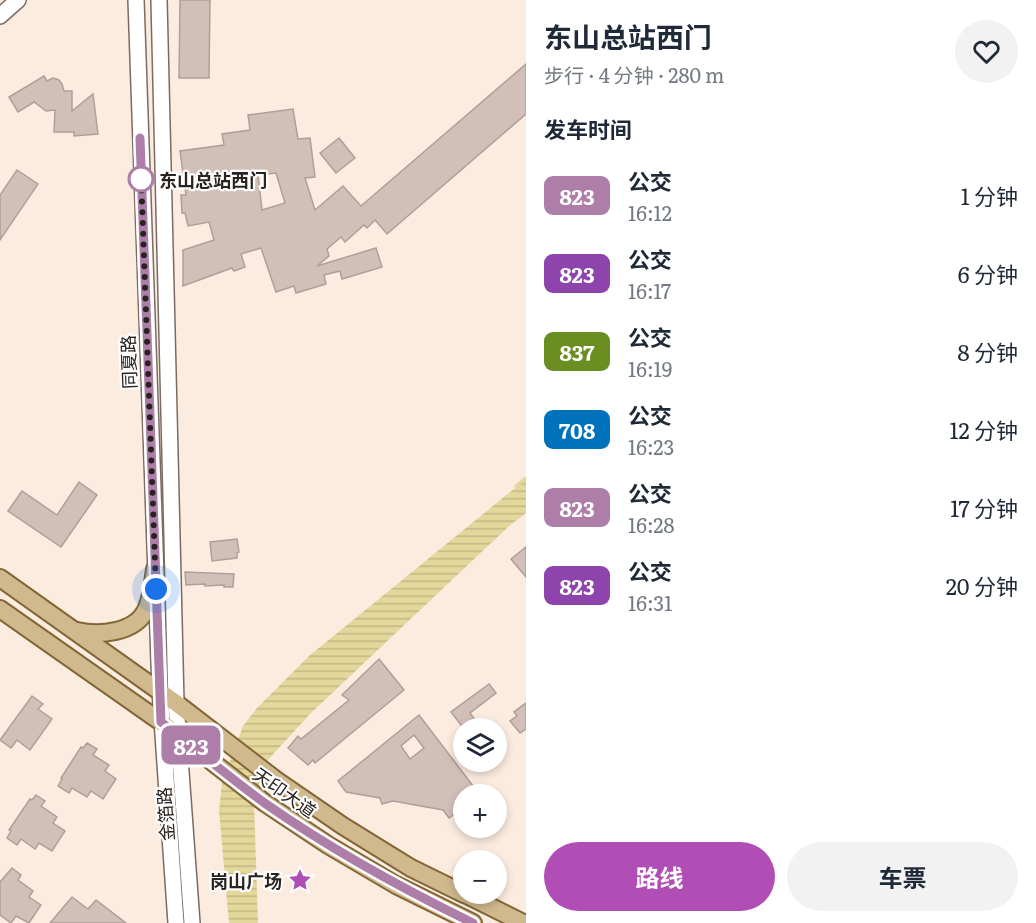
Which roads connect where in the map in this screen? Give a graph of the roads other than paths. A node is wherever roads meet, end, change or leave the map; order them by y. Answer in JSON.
{"nodes":[{"id":1,"x":18,"y":0,"type":"edge"},
{"id":2,"x":136,"y":0,"type":"edge"},
{"id":3,"x":159,"y":0,"type":"edge"},
{"id":4,"x":0,"y":16,"type":"edge"},
{"id":5,"x":155,"y":568,"type":"junction"},
{"id":6,"x":0,"y":578,"type":"edge"},
{"id":7,"x":0,"y":609,"type":"edge"},
{"id":8,"x":74,"y":631,"type":"junction"},
{"id":9,"x":160,"y":692,"type":"junction"},
{"id":10,"x":176,"y":703,"type":"junction"},
{"id":11,"x":161,"y":722,"type":"junction"},
{"id":12,"x":178,"y":735,"type":"junction"},
{"id":13,"x":453,"y":888,"type":"edge"},
{"id":14,"x":484,"y":904,"type":"edge"},
{"id":15,"x":176,"y":923,"type":"edge"},
{"id":16,"x":192,"y":923,"type":"edge"},
{"id":17,"x":473,"y":923,"type":"edge"},
{"id":18,"x":523,"y":923,"type":"edge"}],
"edges":[{"from":1,"to":4,"type":"main road"},
{"from":2,"to":5,"type":"main road","name":"同夏路"},
{"from":3,"to":10,"type":"main road"},
{"from":5,"to":8,"type":"main road"},
{"from":5,"to":9,"type":"main road","name":"同夏路"},
{"from":6,"to":8,"type":"main road","name":"天印大道"},
{"from":7,"to":11,"type":"main road","name":"天印大道"},
{"from":8,"to":9,"type":"main road","name":"天印大道"},
{"from":9,"to":10,"type":"main road","name":"天印大道"},
{"from":9,"to":11,"type":"main road","name":"同夏路"},
{"from":10,"to":12,"type":"main road","name":"金箔路"},
{"from":10,"to":13,"type":"main road","name":"天印大道"},
{"from":11,"to":12,"type":"main road","name":"天印大道"},
{"from":11,"to":15,"type":"main road","name":"金箔路"},
{"from":12,"to":16,"type":"main road","name":"金箔路"},
{"from":12,"to":17,"type":"main road","name":"天印大道"},
{"from":14,"to":18,"type":"main road","name":"天印大道"}]}
